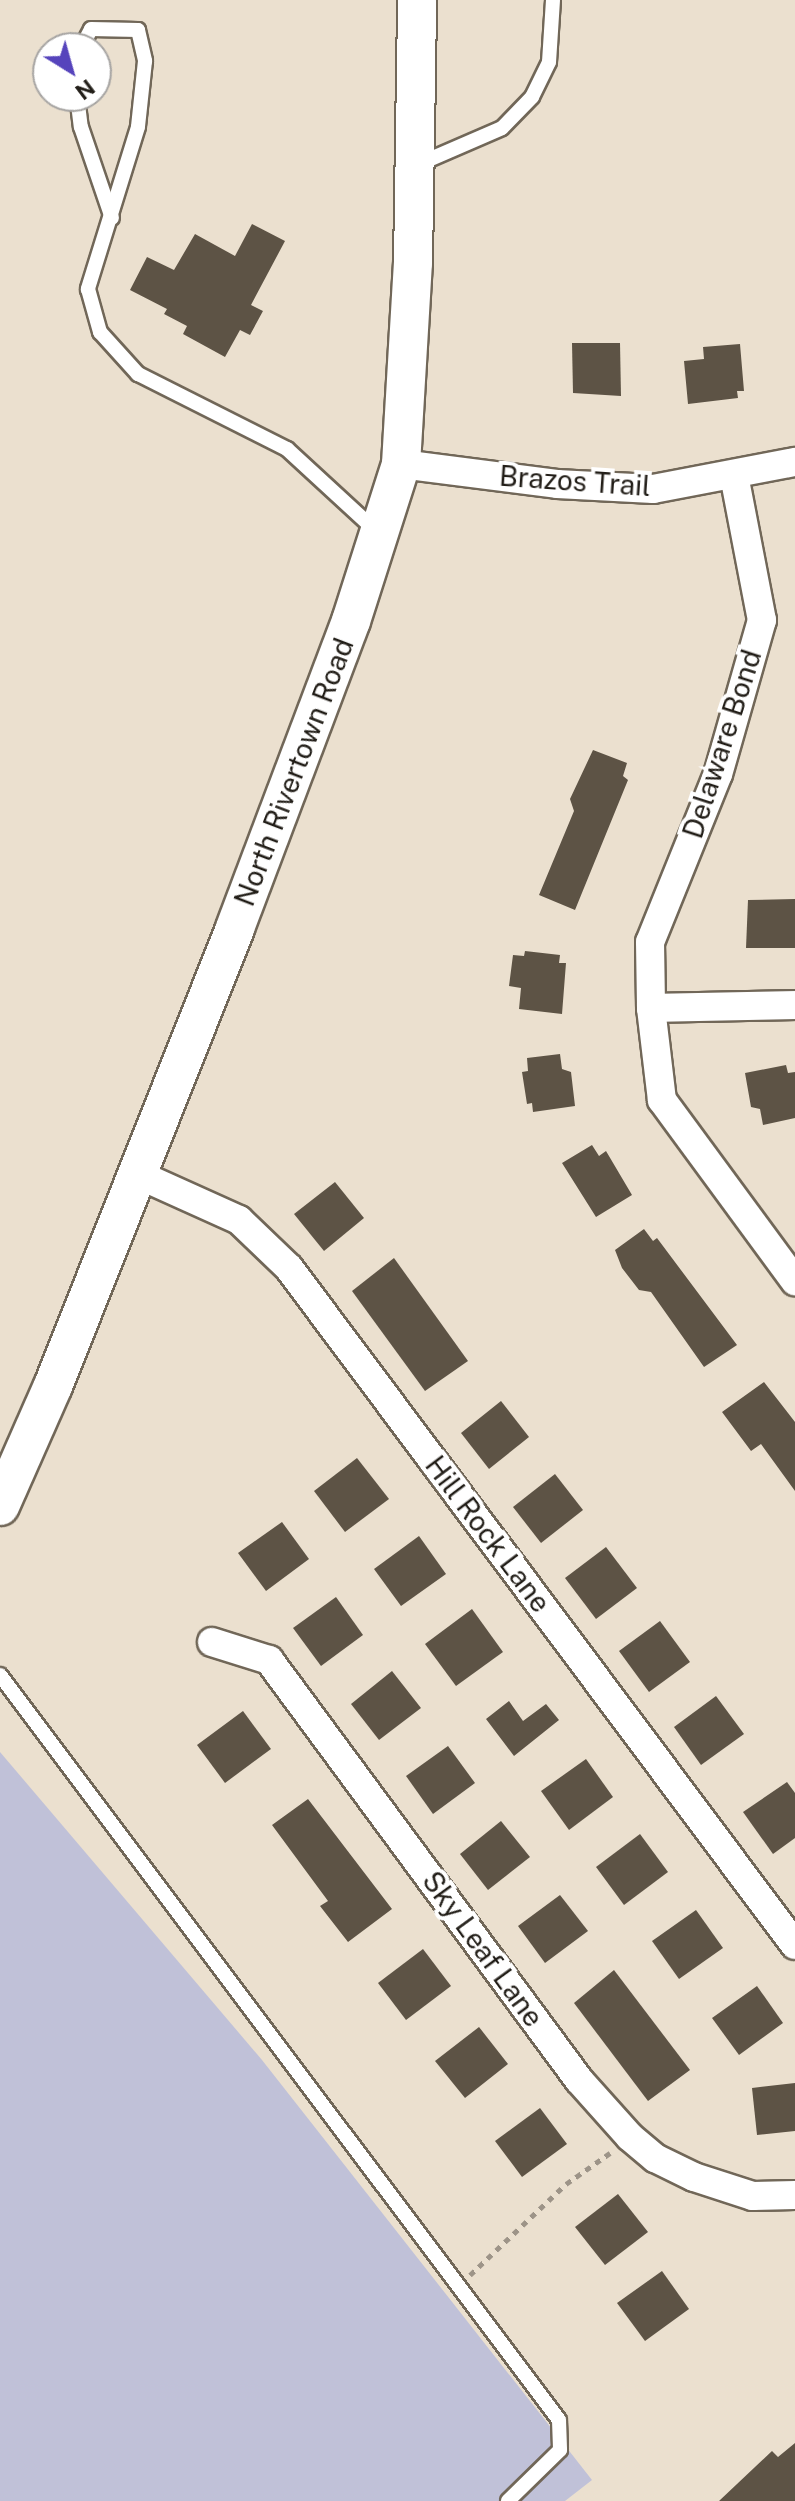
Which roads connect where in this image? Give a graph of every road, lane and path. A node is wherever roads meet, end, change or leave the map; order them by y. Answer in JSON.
{"nodes":[{"id":1,"x":417,"y":0,"type":"edge"},
{"id":2,"x":553,"y":0,"type":"edge"},
{"id":3,"x":89,"y":32,"type":"edge"},
{"id":4,"x":79,"y":112,"type":"edge"},
{"id":5,"x":415,"y":166,"type":"junction"},
{"id":6,"x":112,"y":218,"type":"junction"},
{"id":7,"x":795,"y":462,"type":"edge"},
{"id":8,"x":401,"y":464,"type":"junction"},
{"id":9,"x":734,"y":475,"type":"junction"},
{"id":10,"x":378,"y":533,"type":"junction"},
{"id":11,"x":795,"y":1005,"type":"edge"},
{"id":12,"x":651,"y":1008,"type":"junction"},
{"id":13,"x":137,"y":1174,"type":"junction"},
{"id":14,"x":795,"y":1281,"type":"edge"},
{"id":15,"x":0,"y":1506,"type":"edge"},
{"id":16,"x":212,"y":1642,"type":"dead end"},
{"id":17,"x":0,"y":1675,"type":"edge"},
{"id":18,"x":795,"y":1945,"type":"edge"},
{"id":19,"x":630,"y":2137,"type":"junction"},
{"id":20,"x":795,"y":2195,"type":"edge"},
{"id":21,"x":458,"y":2286,"type":"junction"},
{"id":22,"x":508,"y":2501,"type":"edge"}],
"edges":[{"from":1,"to":5,"type":"street","name":"North Rivertown Road"},
{"from":2,"to":5,"type":"lane"},
{"from":3,"to":6,"type":"lane"},
{"from":4,"to":6,"type":"lane"},
{"from":5,"to":8,"type":"street","name":"North Rivertown Road"},
{"from":6,"to":10,"type":"lane"},
{"from":7,"to":9,"type":"street","name":"Brazos Trail"},
{"from":8,"to":9,"type":"street","name":"Brazos Trail"},
{"from":8,"to":10,"type":"street","name":"North Rivertown Road"},
{"from":9,"to":12,"type":"street","name":"Delaware Bond"},
{"from":10,"to":13,"type":"street","name":"North Rivertown Road"},
{"from":11,"to":12,"type":"street"},
{"from":12,"to":14,"type":"street","name":"Delaware Bond"},
{"from":13,"to":15,"type":"street","name":"North Rivertown Road"},
{"from":13,"to":18,"type":"street","name":"Hill Rock Lane"},
{"from":16,"to":19,"type":"street","name":"Sky Leaf Lane"},
{"from":17,"to":21,"type":"lane"},
{"from":19,"to":20,"type":"street","name":"Sky Leaf Lane"},
{"from":19,"to":21,"type":"path"},
{"from":21,"to":22,"type":"lane"}]}
